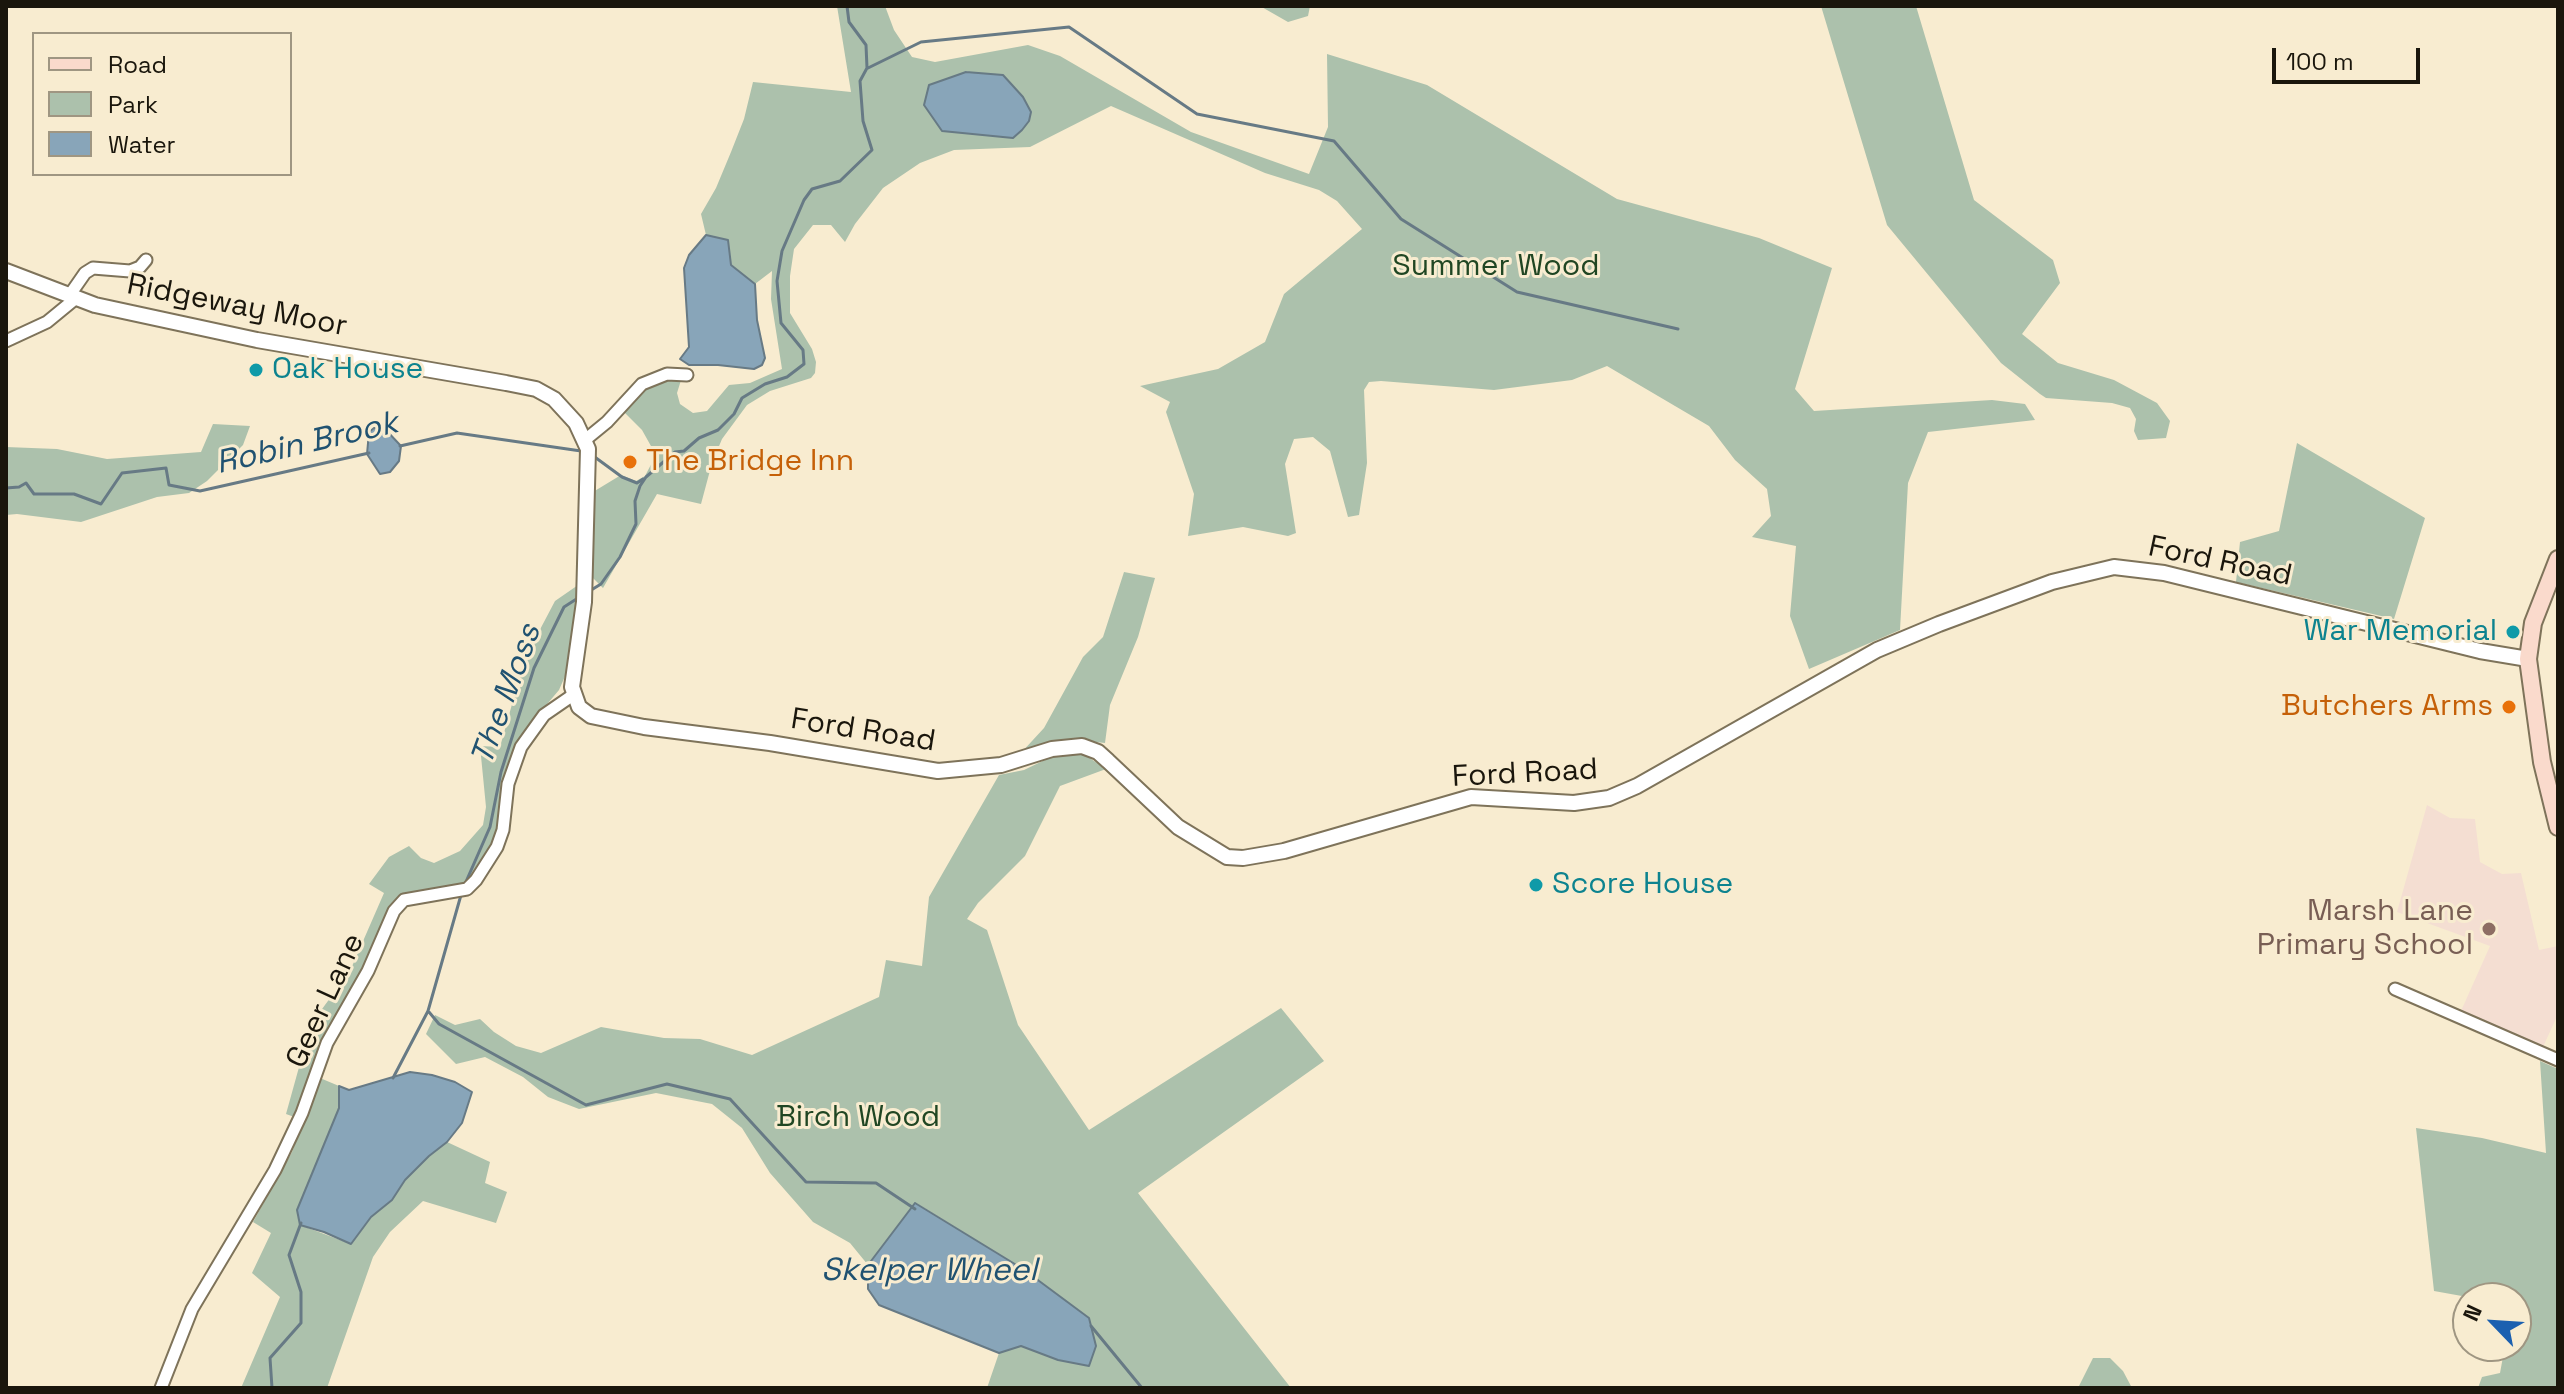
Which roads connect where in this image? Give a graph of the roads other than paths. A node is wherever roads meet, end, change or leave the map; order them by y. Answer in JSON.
{"nodes":[{"id":1,"x":146,"y":260,"type":"dead end"},
{"id":2,"x":6,"y":271,"type":"edge"},
{"id":3,"x":72,"y":298,"type":"junction"},
{"id":4,"x":6,"y":341,"type":"edge"},
{"id":5,"x":687,"y":375,"type":"dead end"},
{"id":6,"x":587,"y":450,"type":"junction"},
{"id":7,"x":2558,"y":559,"type":"edge"},
{"id":8,"x":2528,"y":659,"type":"junction"},
{"id":9,"x":573,"y":695,"type":"junction"},
{"id":10,"x":2554,"y":803,"type":"edge"},
{"id":11,"x":2558,"y":827,"type":"edge"},
{"id":12,"x":2395,"y":989,"type":"dead end"},
{"id":13,"x":2558,"y":1060,"type":"edge"},
{"id":14,"x":161,"y":1388,"type":"edge"}],
"edges":[{"from":1,"to":3,"type":"street"},
{"from":2,"to":3,"type":"street","name":"Ridgeway Moor"},
{"from":3,"to":4,"type":"street"},
{"from":3,"to":6,"type":"street","name":"Ridgeway Moor"},
{"from":5,"to":6,"type":"street"},
{"from":6,"to":9,"type":"street"},
{"from":7,"to":8,"type":"main road"},
{"from":8,"to":9,"type":"street","name":"Ford Road"},
{"from":8,"to":10,"type":"main road"},
{"from":9,"to":14,"type":"street","name":"Geer Lane"},
{"from":10,"to":11,"type":"main road"},
{"from":12,"to":13,"type":"street"}]}
